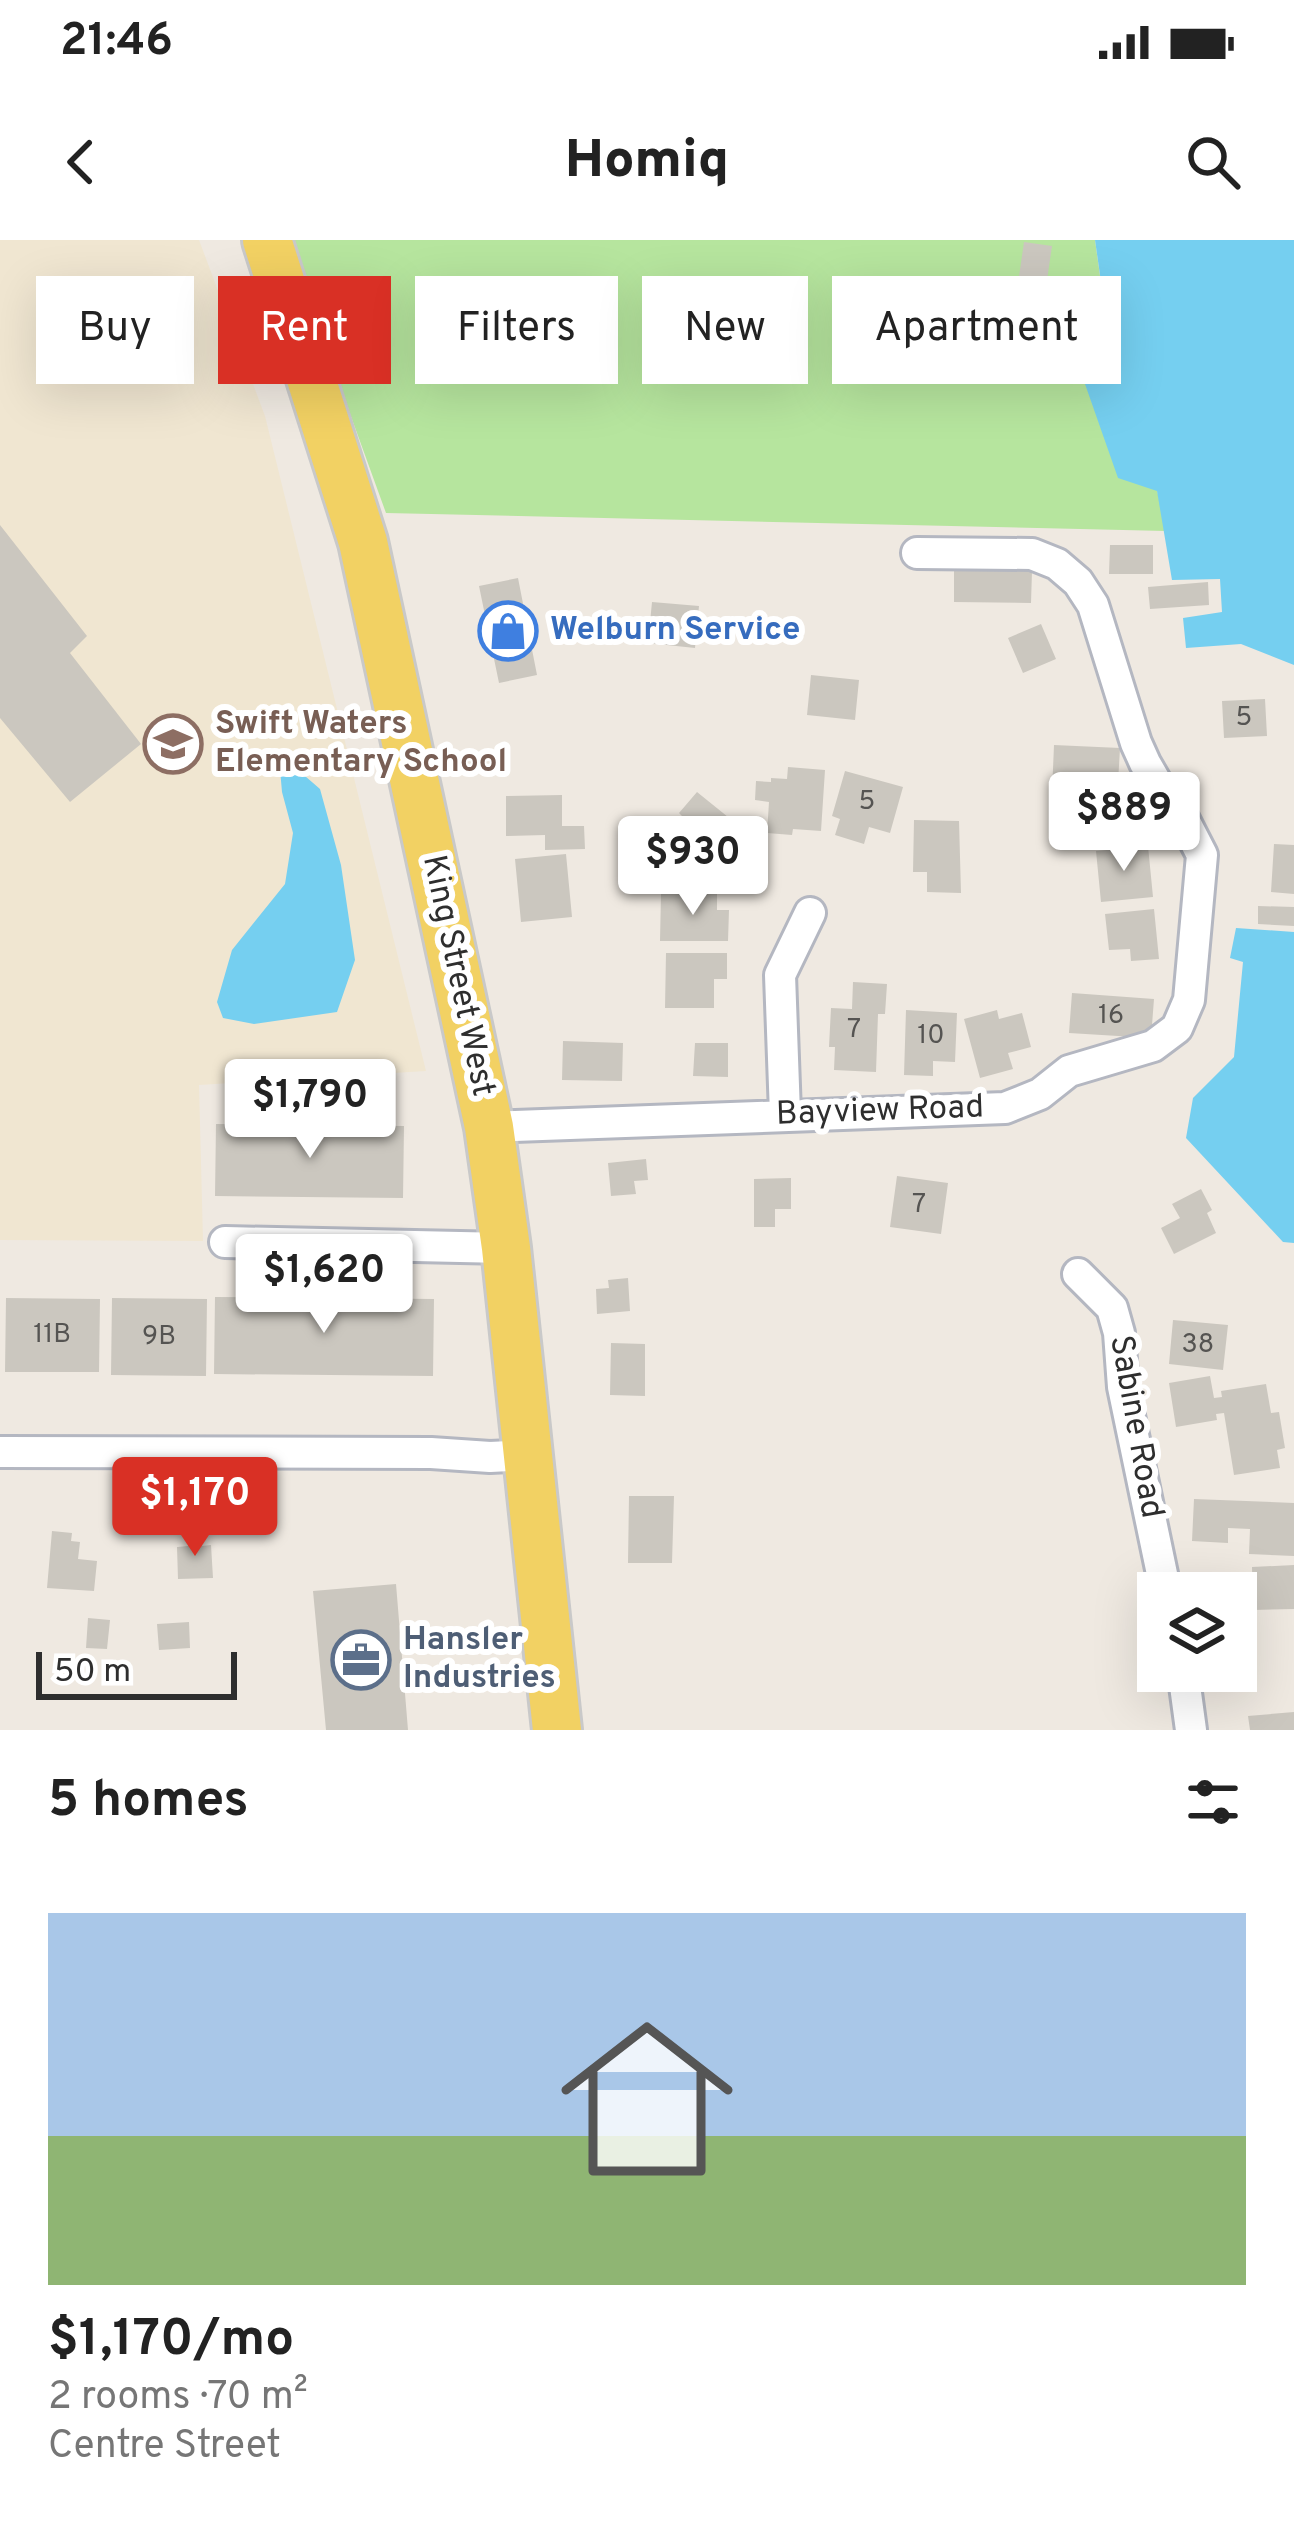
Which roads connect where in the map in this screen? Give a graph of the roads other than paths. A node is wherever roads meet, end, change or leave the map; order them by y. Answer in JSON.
{"nodes":[{"id":1,"x":267,"y":240,"type":"edge"},
{"id":2,"x":917,"y":553,"type":"dead end"},
{"id":3,"x":810,"y":914,"type":"dead end"},
{"id":4,"x":785,"y":1114,"type":"junction"},
{"id":5,"x":489,"y":1127,"type":"junction"},
{"id":6,"x":225,"y":1242,"type":"dead end"},
{"id":7,"x":506,"y":1248,"type":"junction"},
{"id":8,"x":1078,"y":1274,"type":"dead end"},
{"id":9,"x":0,"y":1452,"type":"edge"},
{"id":10,"x":528,"y":1455,"type":"junction"},
{"id":11,"x":1162,"y":1572,"type":"edge"},
{"id":12,"x":1186,"y":1692,"type":"edge"},
{"id":13,"x":557,"y":1730,"type":"edge"},
{"id":14,"x":1191,"y":1730,"type":"edge"}],
"edges":[{"from":1,"to":5,"type":"main road","name":"King Street West"},
{"from":2,"to":4,"type":"street","name":"Bayview Road"},
{"from":3,"to":4,"type":"street"},
{"from":4,"to":5,"type":"street","name":"Bayview Road"},
{"from":5,"to":7,"type":"main road","name":"King Street West"},
{"from":6,"to":7,"type":"street"},
{"from":7,"to":10,"type":"main road","name":"King Street West"},
{"from":8,"to":11,"type":"street","name":"Sabine Road"},
{"from":9,"to":10,"type":"street"},
{"from":10,"to":13,"type":"main road","name":"King Street West"},
{"from":12,"to":14,"type":"street"}]}
